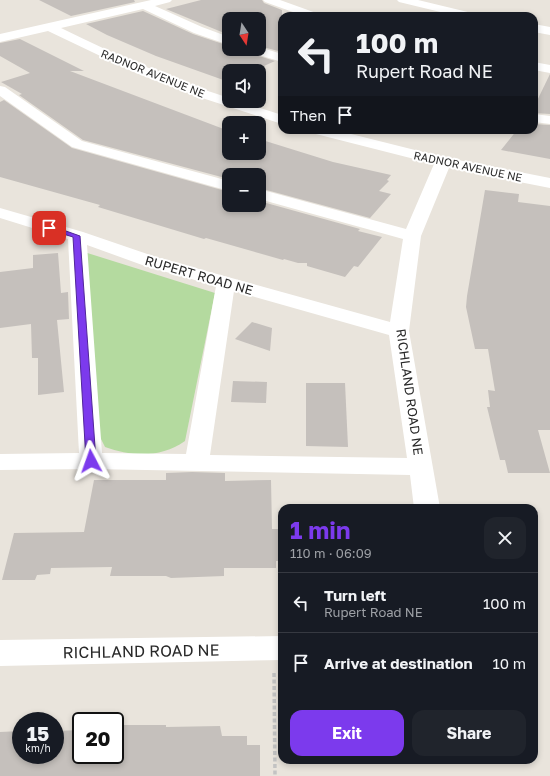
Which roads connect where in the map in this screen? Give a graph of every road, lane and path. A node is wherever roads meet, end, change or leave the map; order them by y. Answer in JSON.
{"nodes":[{"id":1,"x":122,"y":0,"type":"edge"},
{"id":2,"x":166,"y":0,"type":"edge"},
{"id":3,"x":269,"y":0,"type":"edge"},
{"id":4,"x":403,"y":0,"type":"edge"},
{"id":5,"x":140,"y":6,"type":"junction"},
{"id":6,"x":304,"y":12,"type":"edge"},
{"id":7,"x":455,"y":12,"type":"edge"},
{"id":8,"x":50,"y":27,"type":"junction"},
{"id":9,"x":538,"y":29,"type":"edge"},
{"id":10,"x":550,"y":31,"type":"edge"},
{"id":11,"x":0,"y":38,"type":"edge"},
{"id":12,"x":222,"y":39,"type":"edge"},
{"id":13,"x":266,"y":53,"type":"edge"},
{"id":14,"x":278,"y":57,"type":"edge"},
{"id":15,"x":538,"y":67,"type":"edge"},
{"id":16,"x":550,"y":69,"type":"edge"},
{"id":17,"x":0,"y":90,"type":"edge"},
{"id":18,"x":538,"y":118,"type":"edge"},
{"id":19,"x":278,"y":119,"type":"edge"},
{"id":20,"x":550,"y":120,"type":"edge"},
{"id":21,"x":333,"y":134,"type":"edge"},
{"id":22,"x":443,"y":162,"type":"junction"},
{"id":23,"x":550,"y":183,"type":"edge"},
{"id":24,"x":222,"y":184,"type":"edge"},
{"id":25,"x":266,"y":196,"type":"edge"},
{"id":26,"x":0,"y":213,"type":"edge"},
{"id":27,"x":77,"y":236,"type":"junction"},
{"id":28,"x":412,"y":236,"type":"junction"},
{"id":29,"x":226,"y":283,"type":"junction"},
{"id":30,"x":399,"y":331,"type":"junction"},
{"id":31,"x":91,"y":461,"type":"junction"},
{"id":32,"x":0,"y":462,"type":"edge"},
{"id":33,"x":198,"y":462,"type":"junction"},
{"id":34,"x":420,"y":467,"type":"junction"},
{"id":35,"x":426,"y":504,"type":"edge"},
{"id":36,"x":278,"y":648,"type":"edge"},
{"id":37,"x":0,"y":653,"type":"edge"},
{"id":38,"x":275,"y":776,"type":"edge"}],
"edges":[{"from":1,"to":5,"type":"street"},
{"from":2,"to":5,"type":"street"},
{"from":3,"to":6,"type":"street"},
{"from":4,"to":7,"type":"street"},
{"from":5,"to":8,"type":"street"},
{"from":5,"to":12,"type":"street"},
{"from":8,"to":11,"type":"street"},
{"from":8,"to":19,"type":"street","name":"RADNOR AVENUE NE"},
{"from":9,"to":10,"type":"street"},
{"from":13,"to":14,"type":"street"},
{"from":15,"to":16,"type":"street"},
{"from":17,"to":24,"type":"street"},
{"from":18,"to":20,"type":"street"},
{"from":21,"to":22,"type":"street","name":"RADNOR AVENUE NE"},
{"from":22,"to":23,"type":"street","name":"RADNOR AVENUE NE"},
{"from":22,"to":28,"type":"street","name":"RICHLAND ROAD NE"},
{"from":25,"to":28,"type":"street"},
{"from":26,"to":27,"type":"street","name":"RUPERT ROAD NE"},
{"from":27,"to":29,"type":"street","name":"RUPERT ROAD NE"},
{"from":27,"to":31,"type":"street"},
{"from":28,"to":30,"type":"street","name":"RICHLAND ROAD NE"},
{"from":29,"to":30,"type":"street","name":"RUPERT ROAD NE"},
{"from":29,"to":33,"type":"street"},
{"from":30,"to":34,"type":"street","name":"RICHLAND ROAD NE"},
{"from":31,"to":32,"type":"street"},
{"from":31,"to":33,"type":"street"},
{"from":33,"to":34,"type":"street"},
{"from":34,"to":35,"type":"street","name":"RICHLAND ROAD NE"},
{"from":36,"to":37,"type":"street","name":"RICHLAND ROAD NE"},
{"from":36,"to":38,"type":"path"}]}
